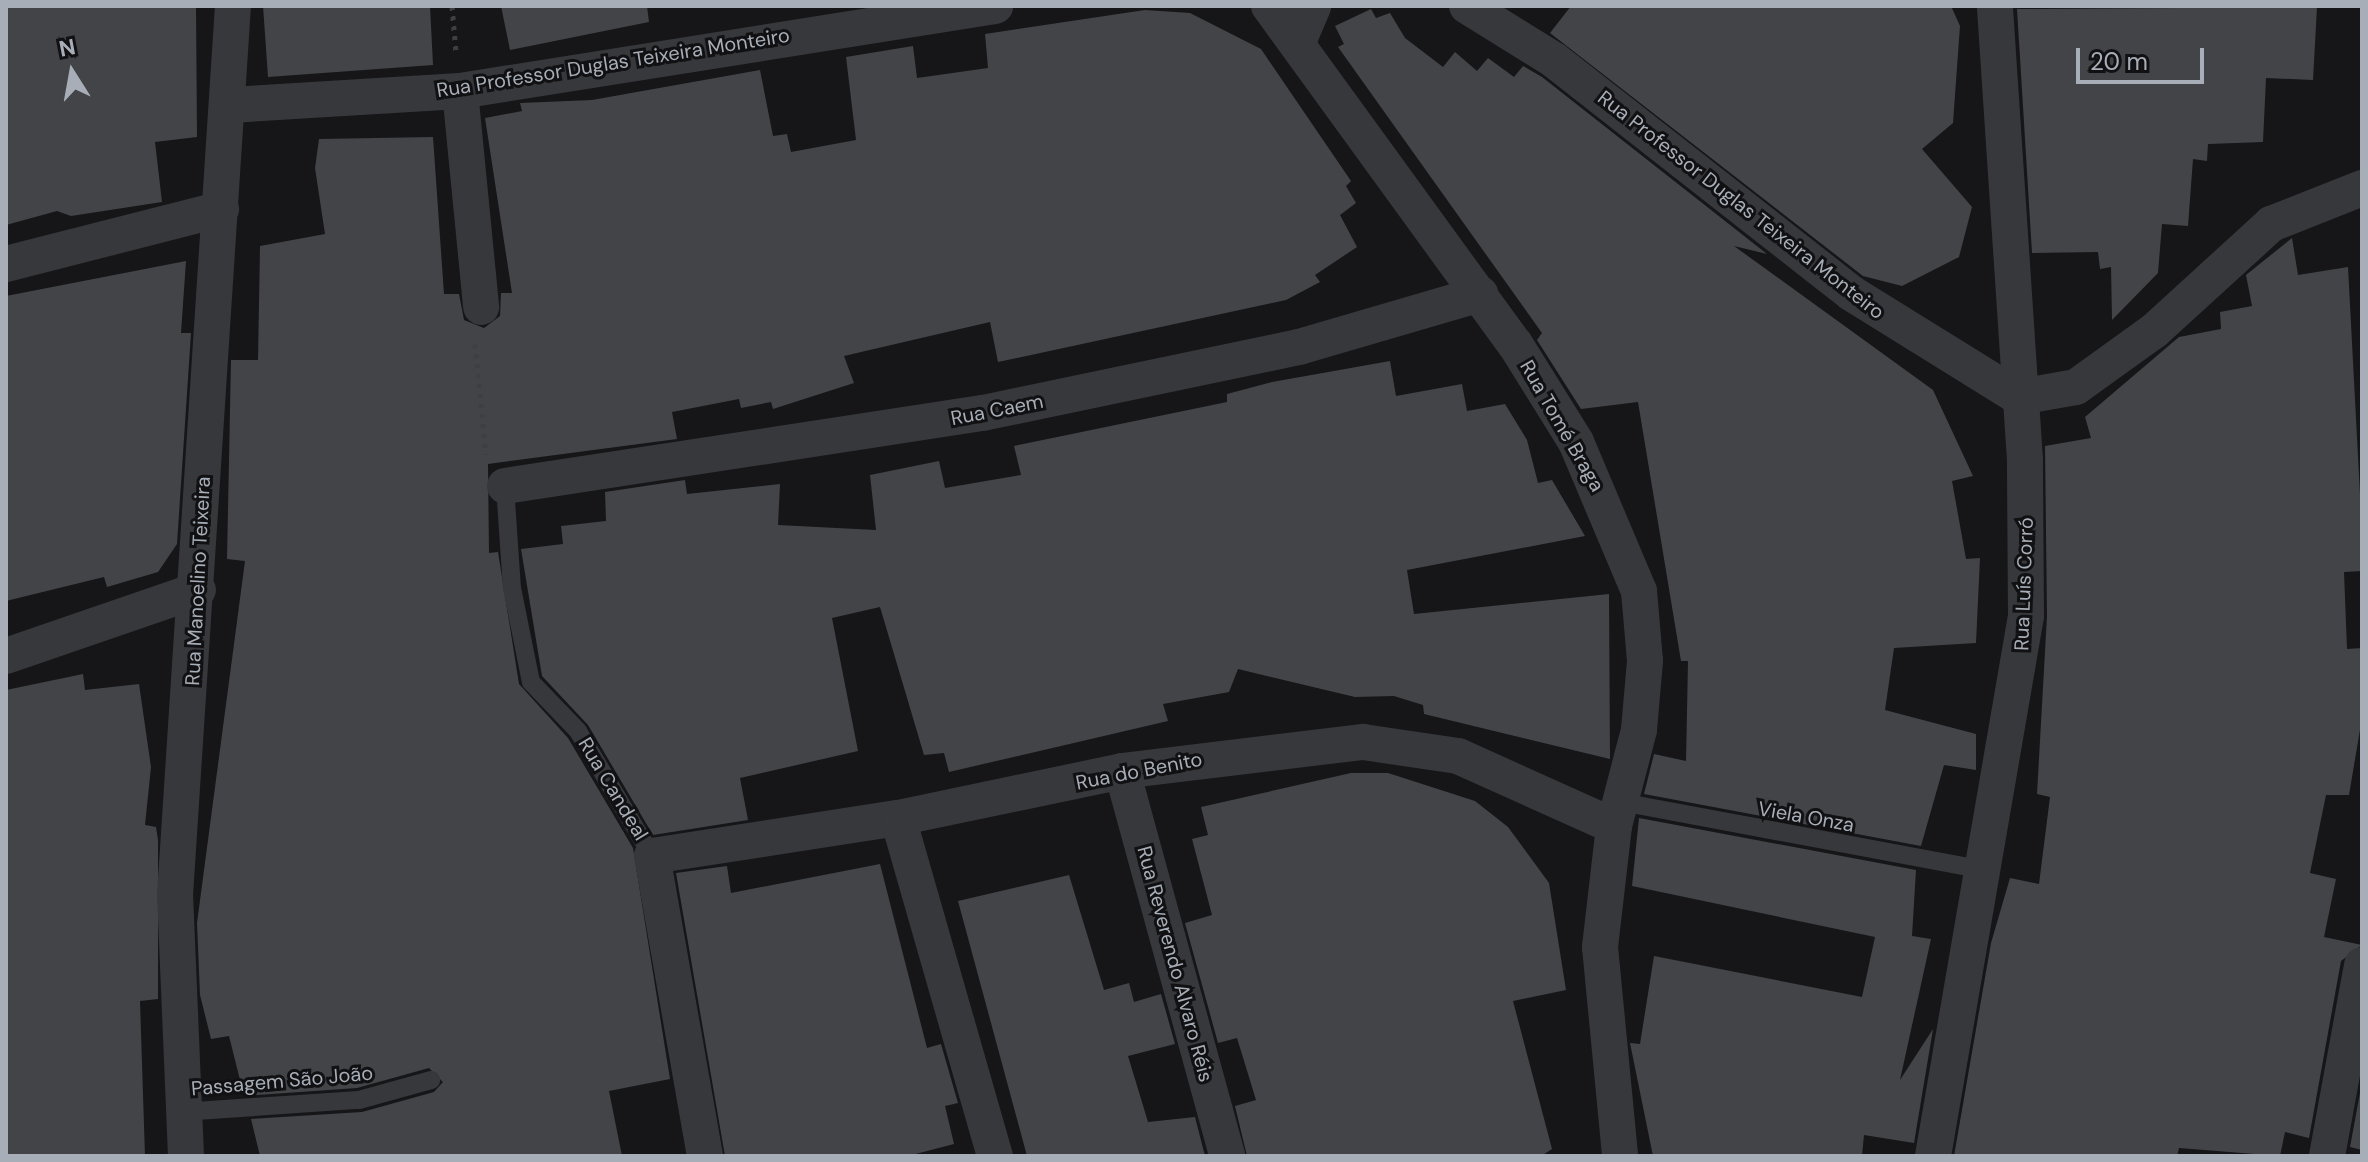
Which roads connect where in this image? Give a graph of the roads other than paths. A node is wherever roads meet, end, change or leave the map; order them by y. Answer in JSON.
{"nodes":[{"id":1,"x":233,"y":6,"type":"edge"},
{"id":2,"x":995,"y":6,"type":"edge"},
{"id":3,"x":1269,"y":6,"type":"edge"},
{"id":4,"x":1313,"y":6,"type":"edge"},
{"id":5,"x":1467,"y":6,"type":"edge"},
{"id":6,"x":1995,"y":6,"type":"edge"},
{"id":7,"x":1298,"y":42,"type":"junction"},
{"id":8,"x":460,"y":91,"type":"junction"},
{"id":9,"x":230,"y":105,"type":"junction"},
{"id":10,"x":2362,"y":188,"type":"edge"},
{"id":11,"x":221,"y":209,"type":"junction"},
{"id":12,"x":6,"y":264,"type":"edge"},
{"id":13,"x":1480,"y":294,"type":"junction"},
{"id":14,"x":481,"y":307,"type":"road end"},
{"id":15,"x":2019,"y":397,"type":"junction"},
{"id":16,"x":505,"y":486,"type":"joint"},
{"id":17,"x":198,"y":590,"type":"junction"},
{"id":18,"x":6,"y":656,"type":"edge"},
{"id":19,"x":1122,"y":771,"type":"junction"},
{"id":20,"x":1618,"y":814,"type":"junction"},
{"id":21,"x":898,"y":818,"type":"junction"},
{"id":22,"x":652,"y":856,"type":"junction"},
{"id":23,"x":1984,"y":870,"type":"junction"},
{"id":24,"x":2362,"y":965,"type":"edge"},
{"id":25,"x":431,"y":1080,"type":"dead end"},
{"id":26,"x":181,"y":1112,"type":"junction"},
{"id":27,"x":186,"y":1156,"type":"edge"},
{"id":28,"x":705,"y":1156,"type":"edge"},
{"id":29,"x":995,"y":1156,"type":"edge"},
{"id":30,"x":1227,"y":1156,"type":"edge"},
{"id":31,"x":1620,"y":1156,"type":"edge"},
{"id":32,"x":1933,"y":1156,"type":"edge"},
{"id":33,"x":2327,"y":1156,"type":"edge"}],
"edges":[{"from":1,"to":9,"type":"street","name":"Rua Manoelino Teixeira"},
{"from":2,"to":8,"type":"street","name":"Rua Professor Duglas Teixeira Monteiro"},
{"from":3,"to":7,"type":"street","name":"Rua Tomé Braga"},
{"from":4,"to":7,"type":"street"},
{"from":5,"to":15,"type":"street","name":"Rua Professor Duglas Teixeira Monteiro"},
{"from":6,"to":15,"type":"street","name":"Rua Luís Corró"},
{"from":7,"to":13,"type":"street","name":"Rua Tomé Braga"},
{"from":8,"to":9,"type":"street","name":"Rua Professor Duglas Teixeira Monteiro"},
{"from":8,"to":14,"type":"street"},
{"from":9,"to":11,"type":"street","name":"Rua Manoelino Teixeira"},
{"from":10,"to":15,"type":"street"},
{"from":11,"to":12,"type":"street"},
{"from":11,"to":17,"type":"street","name":"Rua Manoelino Teixeira"},
{"from":13,"to":16,"type":"street","name":"Rua Caem"},
{"from":13,"to":20,"type":"street","name":"Rua Tomé Braga"},
{"from":15,"to":23,"type":"street","name":"Rua Luís Corró"},
{"from":16,"to":22,"type":"lane","name":"Rua Candeal"},
{"from":17,"to":18,"type":"street"},
{"from":17,"to":26,"type":"street","name":"Rua Manoelino Teixeira"},
{"from":19,"to":20,"type":"street","name":"Rua do Benito"},
{"from":19,"to":21,"type":"street","name":"Rua do Benito"},
{"from":19,"to":30,"type":"street","name":"Rua Reverendo Alvaro Réis"},
{"from":20,"to":23,"type":"lane","name":"Viela Onza"},
{"from":20,"to":31,"type":"street","name":"Rua Tomé Braga"},
{"from":21,"to":22,"type":"street","name":"Rua do Benito"},
{"from":21,"to":29,"type":"street"},
{"from":22,"to":28,"type":"street","name":"Rua Candeal"},
{"from":23,"to":32,"type":"street","name":"Rua Luís Corró"},
{"from":24,"to":33,"type":"street"},
{"from":25,"to":26,"type":"lane","name":"Passagem São João"},
{"from":26,"to":27,"type":"street","name":"Rua Manoelino Teixeira"}]}
